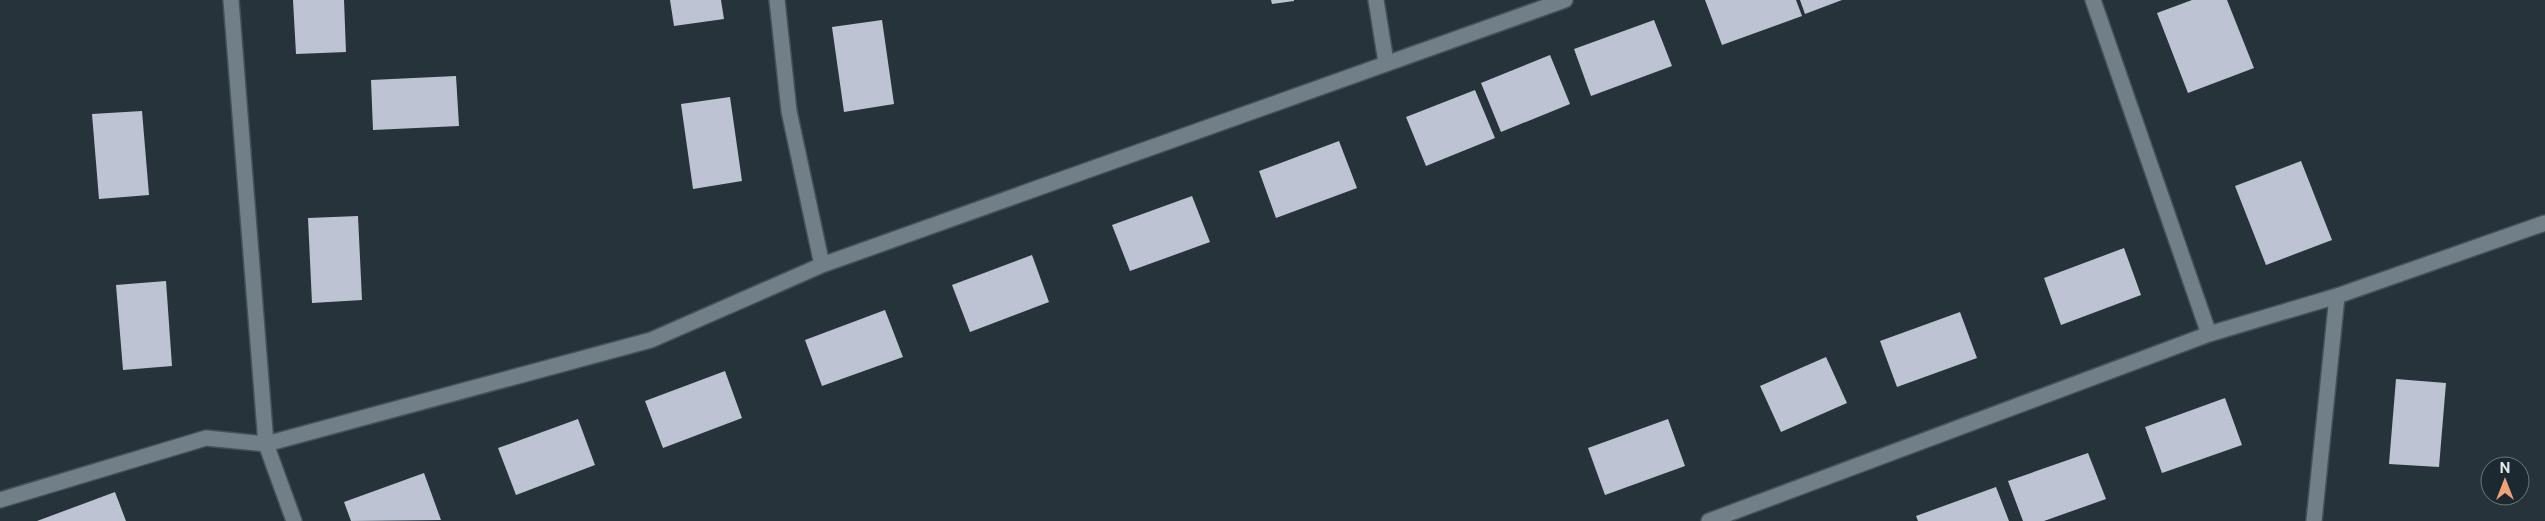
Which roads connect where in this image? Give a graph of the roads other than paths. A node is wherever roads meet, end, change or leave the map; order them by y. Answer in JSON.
{"nodes":[{"id":1,"x":231,"y":0,"type":"edge"},
{"id":2,"x":777,"y":0,"type":"edge"},
{"id":3,"x":1376,"y":0,"type":"edge"},
{"id":4,"x":1565,"y":0,"type":"edge"},
{"id":5,"x":2093,"y":0,"type":"edge"},
{"id":6,"x":1386,"y":62,"type":"junction"},
{"id":7,"x":2545,"y":223,"type":"edge"},
{"id":8,"x":822,"y":266,"type":"junction"},
{"id":9,"x":2337,"y":296,"type":"junction"},
{"id":10,"x":2209,"y":334,"type":"junction"},
{"id":11,"x":266,"y":444,"type":"junction"},
{"id":12,"x":0,"y":500,"type":"edge"},
{"id":13,"x":294,"y":521,"type":"edge"},
{"id":14,"x":1709,"y":521,"type":"edge"},
{"id":15,"x":2314,"y":521,"type":"edge"}],
"edges":[{"from":1,"to":11,"type":"street"},
{"from":2,"to":8,"type":"street"},
{"from":3,"to":6,"type":"street"},
{"from":4,"to":6,"type":"street"},
{"from":5,"to":10,"type":"street"},
{"from":6,"to":8,"type":"street"},
{"from":7,"to":9,"type":"street"},
{"from":8,"to":11,"type":"street"},
{"from":9,"to":10,"type":"street"},
{"from":9,"to":15,"type":"street"},
{"from":10,"to":14,"type":"street"},
{"from":11,"to":12,"type":"street"},
{"from":11,"to":13,"type":"street"}]}
